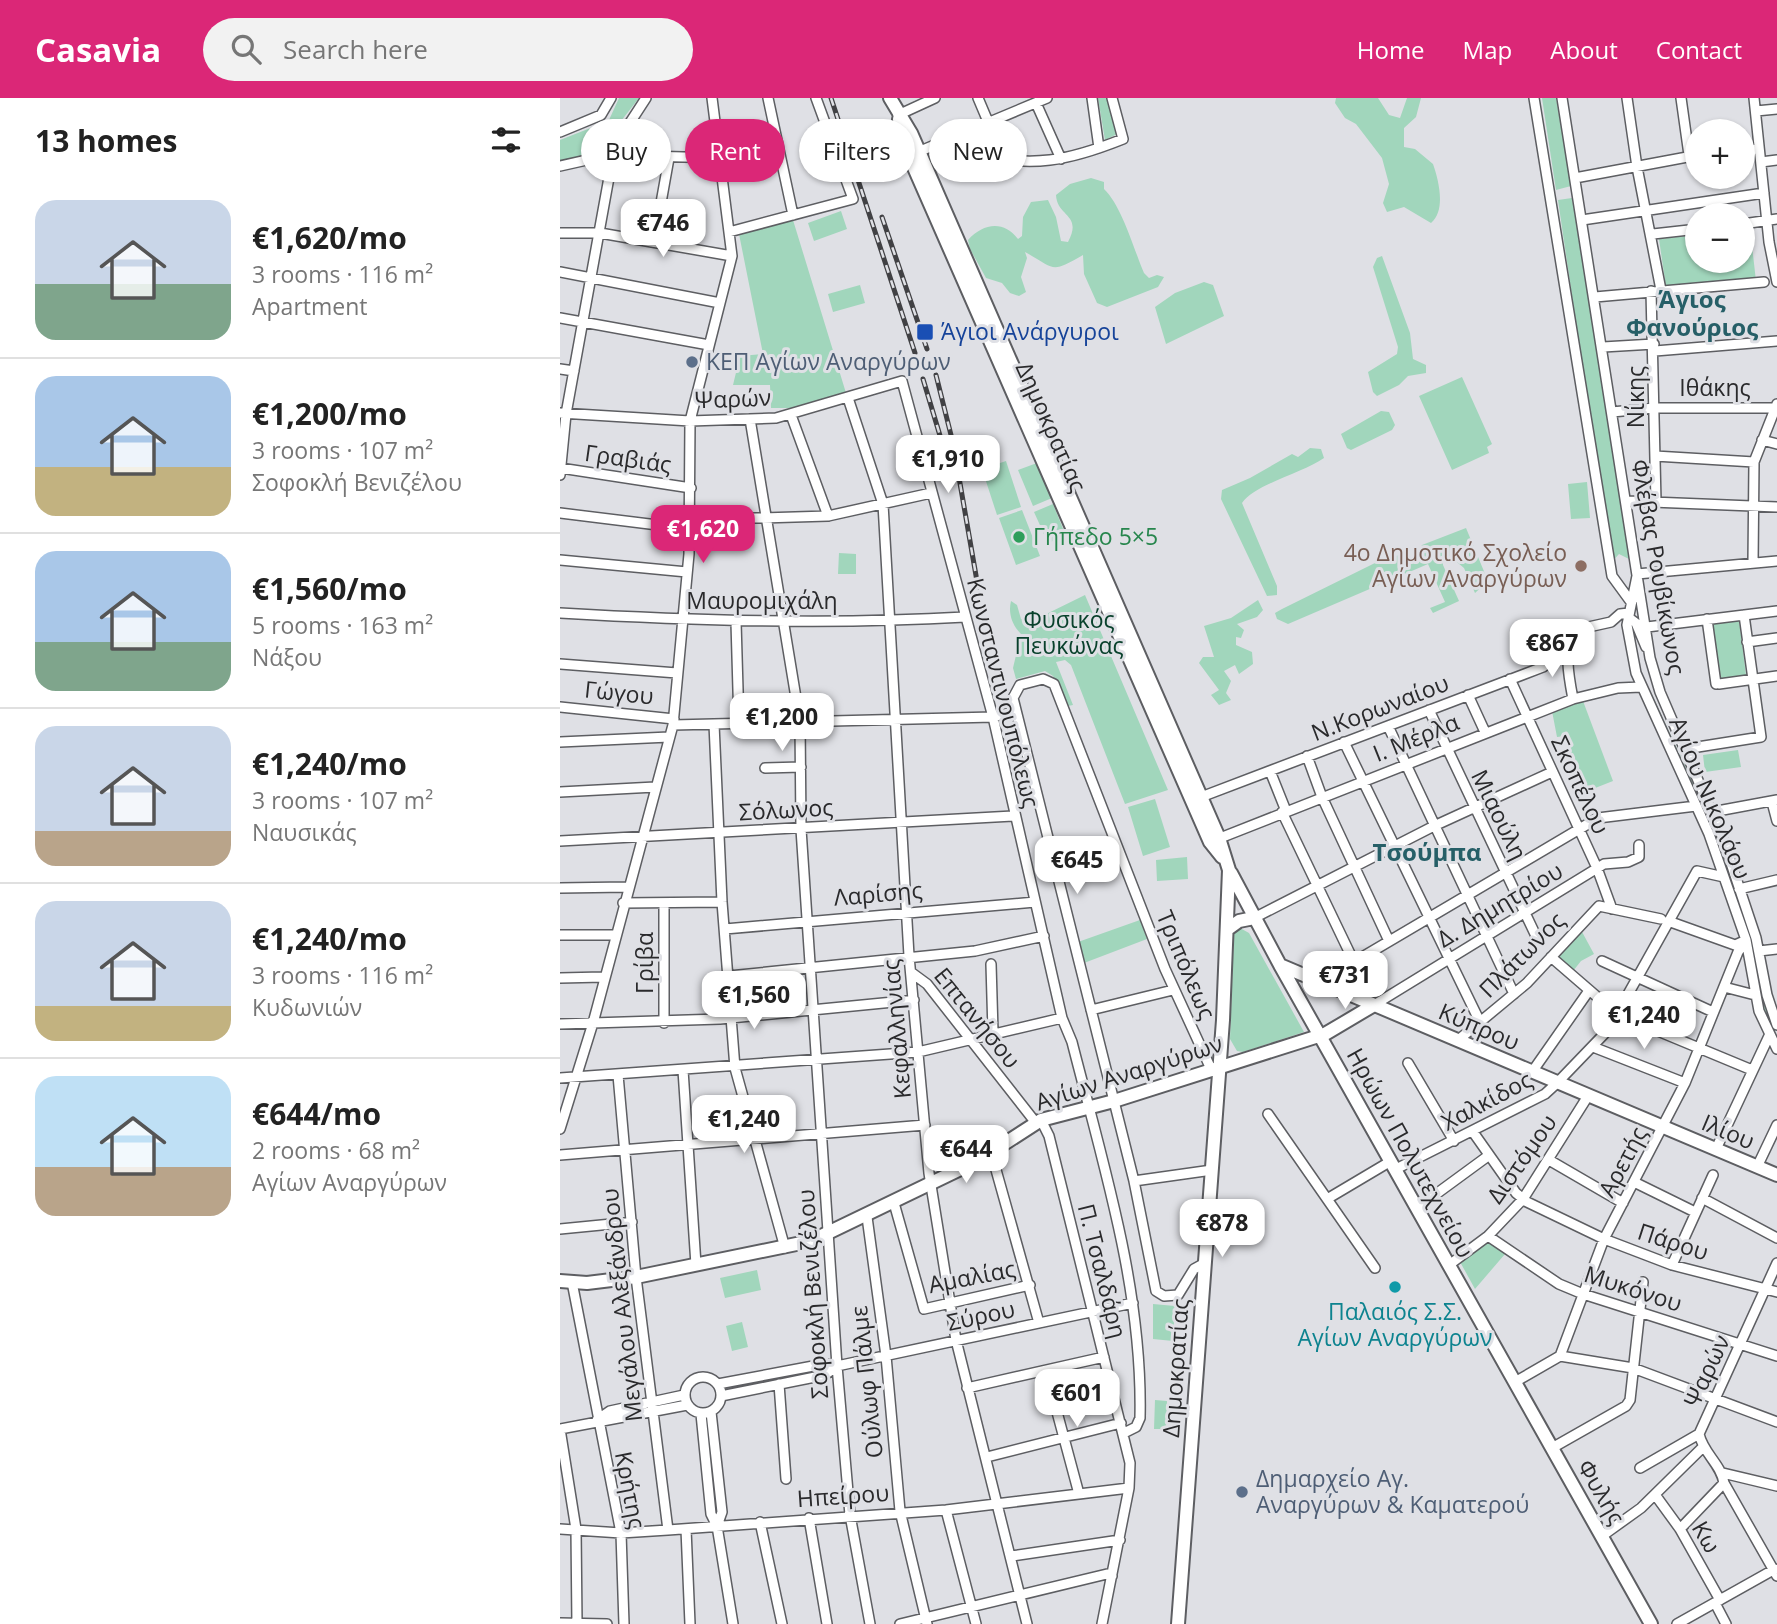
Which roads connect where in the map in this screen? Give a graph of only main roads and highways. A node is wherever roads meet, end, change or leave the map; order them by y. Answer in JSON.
{"nodes":[{"id":1,"x":890,"y":98,"type":"edge"},
{"id":2,"x":898,"y":116,"type":"junction"},
{"id":3,"x":1215,"y":840,"type":"junction"},
{"id":4,"x":1228,"y":867,"type":"junction"},
{"id":5,"x":1254,"y":918,"type":"junction"},
{"id":6,"x":1228,"y":929,"type":"junction"},
{"id":7,"x":1279,"y":965,"type":"junction"},
{"id":8,"x":1314,"y":980,"type":"junction"},
{"id":9,"x":1300,"y":1000,"type":"junction"},
{"id":10,"x":1374,"y":1005,"type":"junction"},
{"id":11,"x":1320,"y":1035,"type":"junction"},
{"id":12,"x":1215,"y":1068,"type":"junction"},
{"id":13,"x":1663,"y":1127,"type":"joint"},
{"id":14,"x":1777,"y":1175,"type":"edge"},
{"id":15,"x":566,"y":1281,"type":"edge"},
{"id":16,"x":1515,"y":1382,"type":"joint"},
{"id":17,"x":1178,"y":1624,"type":"edge"},
{"id":18,"x":1651,"y":1624,"type":"edge"}],
"edges":[{"from":1,"to":2,"type":"main road","name":"Δημοκρατίας"},
{"from":2,"to":3,"type":"main road","name":"Δημοκρατίας"},
{"from":2,"to":3,"type":"main road","name":"Δημοκρατίας"},
{"from":3,"to":4,"type":"main road","name":"Δημοκρατίας"},
{"from":4,"to":5,"type":"main road","name":"Ηρώων Πολυτεχνείου"},
{"from":4,"to":6,"type":"main road","name":"Δημοκρατίας"},
{"from":5,"to":6,"type":"main road"},
{"from":5,"to":7,"type":"main road","name":"Ηρώων Πολυτεχνείου"},
{"from":6,"to":12,"type":"main road","name":"Δημοκρατίας"},
{"from":7,"to":8,"type":"main road","name":"Κύπρου"},
{"from":7,"to":9,"type":"main road","name":"Ηρώων Πολυτεχνείου"},
{"from":8,"to":9,"type":"main road"},
{"from":8,"to":10,"type":"main road","name":"Κύπρου"},
{"from":9,"to":11,"type":"main road","name":"Ηρώων Πολυτεχνείου"},
{"from":10,"to":11,"type":"main road","name":"Αγίων Αναργύρων"},
{"from":10,"to":13,"type":"main road","name":"Κύπρου"},
{"from":11,"to":12,"type":"main road","name":"Αγίων Αναργύρων"},
{"from":11,"to":16,"type":"main road","name":"Ηρώων Πολυτεχνείου"},
{"from":12,"to":15,"type":"main road","name":"Αγίων Αναργύρων"},
{"from":12,"to":17,"type":"main road","name":"Δημοκρατίας"},
{"from":13,"to":14,"type":"main road","name":"Ιλίου"},
{"from":16,"to":18,"type":"main road","name":"Φυλής"}]}
